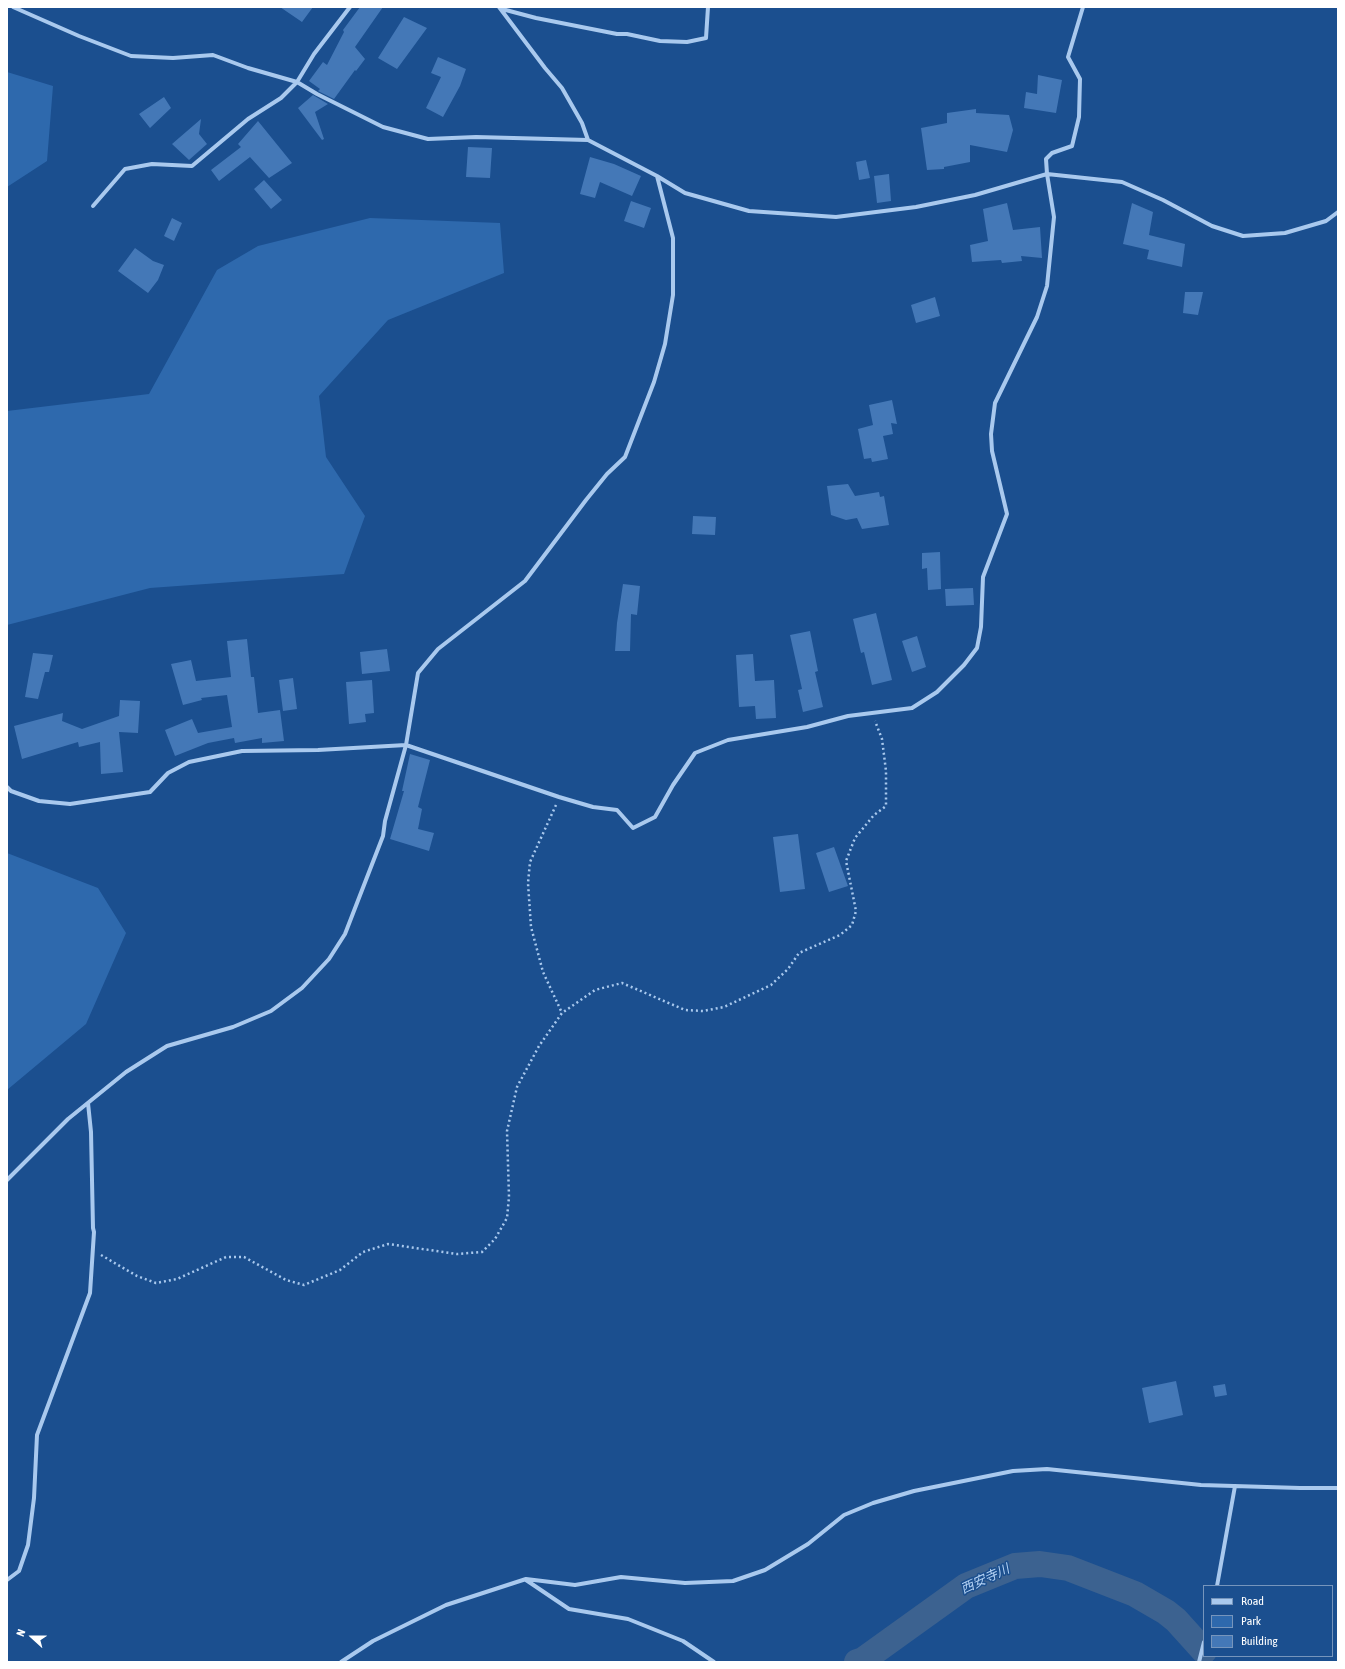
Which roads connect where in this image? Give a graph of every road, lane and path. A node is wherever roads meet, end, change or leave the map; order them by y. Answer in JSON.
{"nodes":[{"id":1,"x":13,"y":7,"type":"edge"},
{"id":2,"x":350,"y":7,"type":"edge"},
{"id":3,"x":708,"y":7,"type":"edge"},
{"id":4,"x":1083,"y":7,"type":"edge"},
{"id":5,"x":501,"y":8,"type":"edge"},
{"id":6,"x":297,"y":82,"type":"junction"},
{"id":7,"x":588,"y":140,"type":"junction"},
{"id":8,"x":1047,"y":174,"type":"junction"},
{"id":9,"x":657,"y":176,"type":"junction"},
{"id":10,"x":93,"y":206,"type":"dead end"},
{"id":11,"x":1338,"y":212,"type":"edge"},
{"id":12,"x":872,"y":714,"type":"junction"},
{"id":13,"x":406,"y":745,"type":"junction"},
{"id":14,"x":7,"y":788,"type":"edge"},
{"id":15,"x":559,"y":797,"type":"junction"},
{"id":16,"x":562,"y":1013,"type":"junction"},
{"id":17,"x":88,"y":1103,"type":"junction"},
{"id":18,"x":7,"y":1180,"type":"edge"},
{"id":19,"x":93,"y":1250,"type":"junction"},
{"id":20,"x":1235,"y":1486,"type":"junction"},
{"id":21,"x":1338,"y":1488,"type":"edge"},
{"id":22,"x":526,"y":1579,"type":"junction"},
{"id":23,"x":7,"y":1580,"type":"edge"},
{"id":24,"x":1217,"y":1585,"type":"edge"},
{"id":25,"x":1203,"y":1646,"type":"edge"},
{"id":26,"x":340,"y":1662,"type":"edge"},
{"id":27,"x":714,"y":1662,"type":"edge"},
{"id":28,"x":1199,"y":1662,"type":"edge"}],
"edges":[{"from":1,"to":6,"type":"street"},
{"from":2,"to":6,"type":"street"},
{"from":3,"to":5,"type":"street"},
{"from":4,"to":8,"type":"street"},
{"from":5,"to":7,"type":"street"},
{"from":6,"to":7,"type":"street"},
{"from":6,"to":10,"type":"street"},
{"from":7,"to":9,"type":"street"},
{"from":8,"to":9,"type":"street"},
{"from":8,"to":11,"type":"street"},
{"from":8,"to":12,"type":"street"},
{"from":9,"to":13,"type":"street"},
{"from":12,"to":15,"type":"street"},
{"from":12,"to":16,"type":"path"},
{"from":13,"to":14,"type":"street"},
{"from":13,"to":15,"type":"street"},
{"from":13,"to":17,"type":"street"},
{"from":15,"to":16,"type":"path"},
{"from":16,"to":19,"type":"path"},
{"from":17,"to":18,"type":"street"},
{"from":17,"to":19,"type":"street"},
{"from":19,"to":23,"type":"street"},
{"from":20,"to":21,"type":"street"},
{"from":20,"to":22,"type":"street"},
{"from":20,"to":24,"type":"street"},
{"from":22,"to":26,"type":"street"},
{"from":22,"to":27,"type":"street"},
{"from":25,"to":28,"type":"street"}]}
